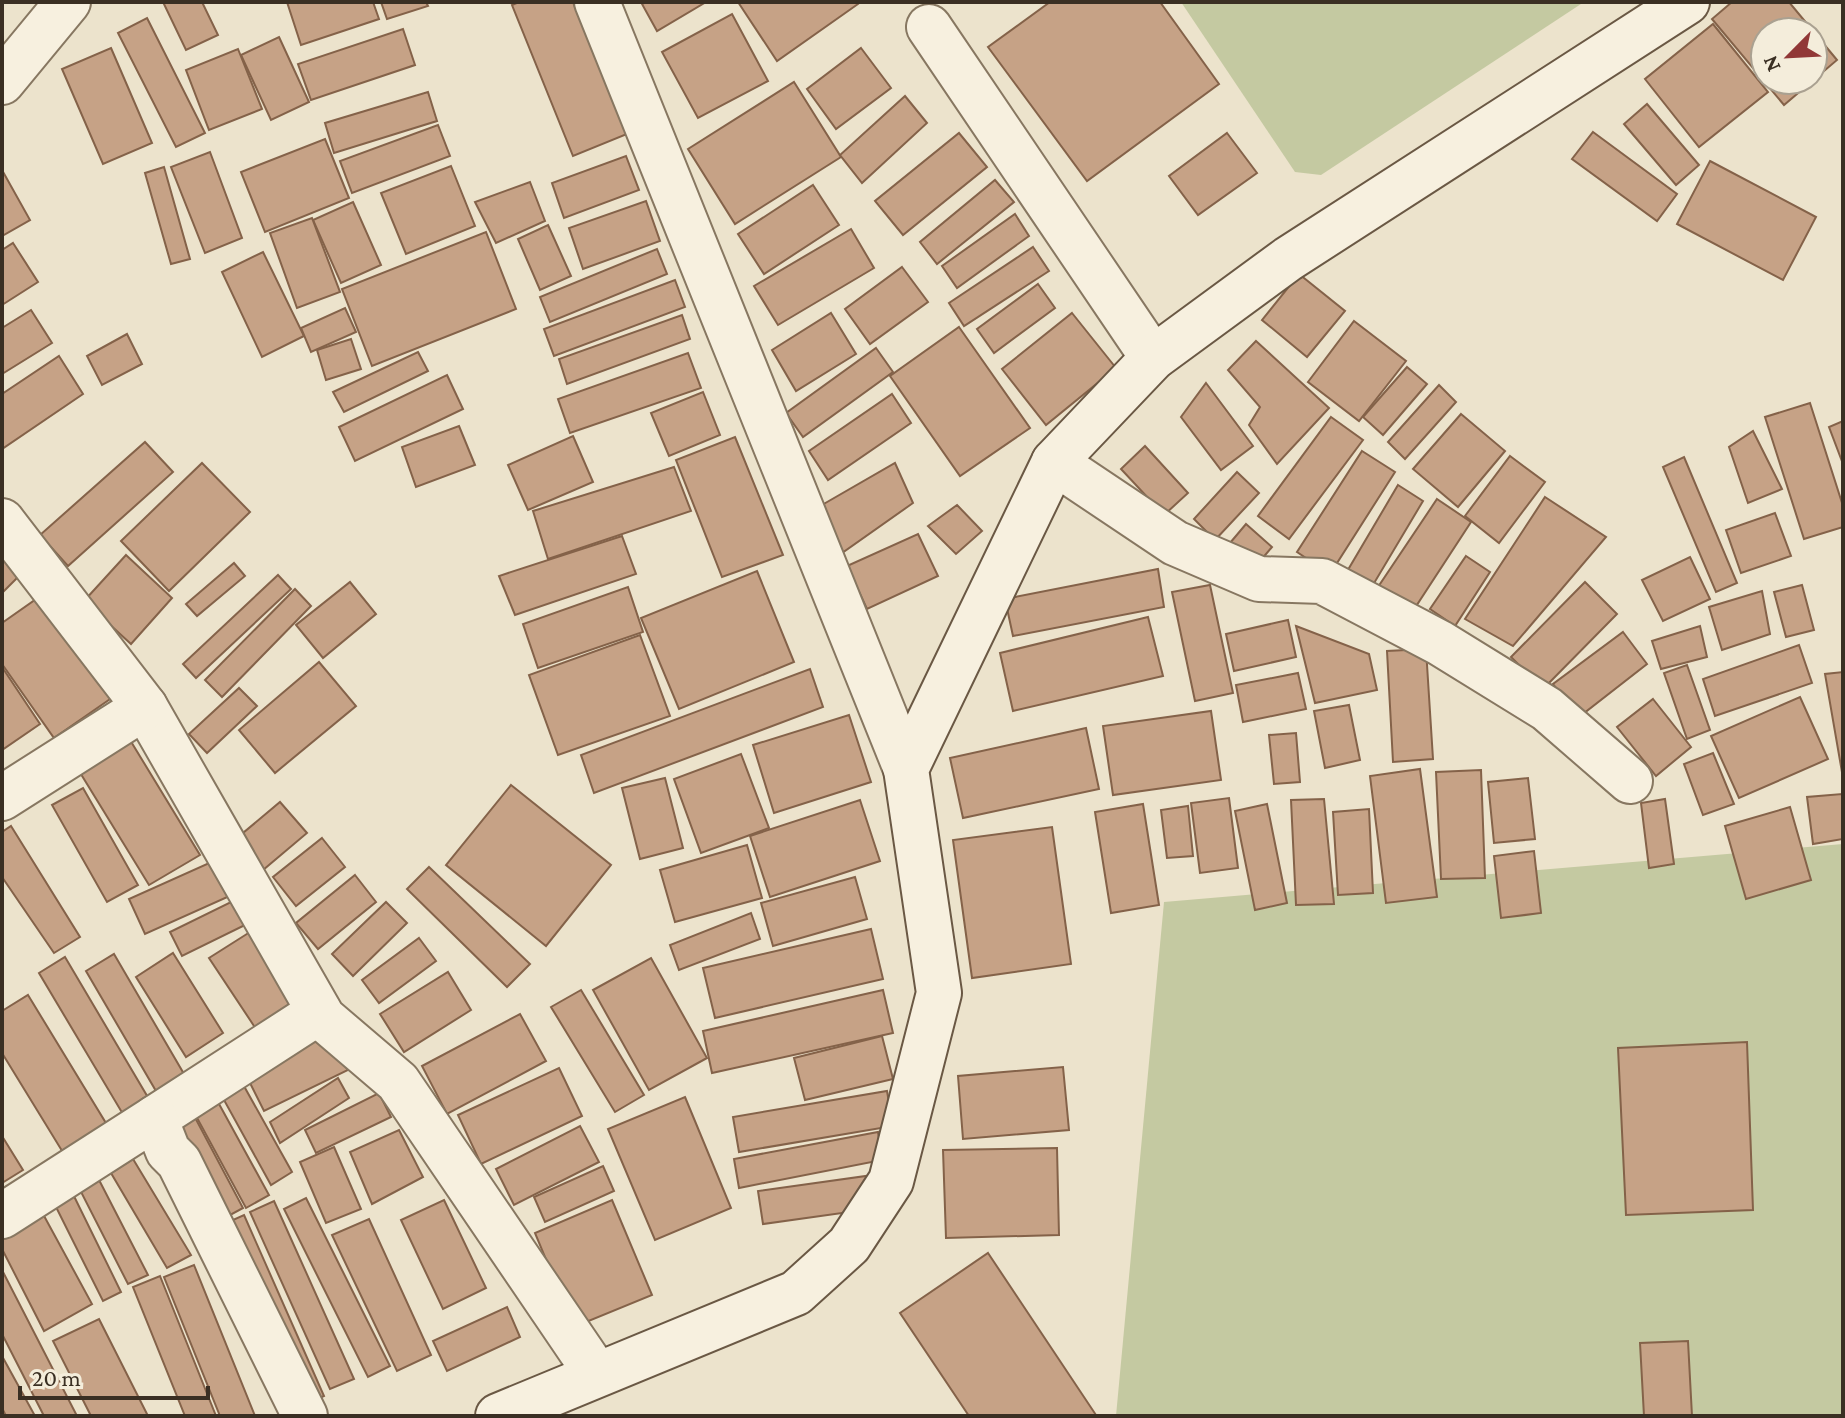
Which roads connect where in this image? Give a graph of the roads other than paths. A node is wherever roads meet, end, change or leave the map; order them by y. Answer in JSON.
{"nodes":[{"id":1,"x":68,"y":2,"type":"edge"},
{"id":2,"x":597,"y":2,"type":"edge"},
{"id":3,"x":1687,"y":2,"type":"edge"},
{"id":4,"x":929,"y":27,"type":"dead end"},
{"id":5,"x":2,"y":82,"type":"edge"},
{"id":6,"x":1153,"y":358,"type":"junction"},
{"id":7,"x":1054,"y":462,"type":"junction"},
{"id":8,"x":2,"y":521,"type":"edge"},
{"id":9,"x":145,"y":707,"type":"junction"},
{"id":10,"x":906,"y":769,"type":"junction"},
{"id":11,"x":1630,"y":781,"type":"dead end"},
{"id":12,"x":2,"y":798,"type":"edge"},
{"id":13,"x":319,"y":1012,"type":"junction"},
{"id":14,"x":155,"y":1118,"type":"junction"},
{"id":15,"x":2,"y":1216,"type":"edge"},
{"id":16,"x":596,"y":1373,"type":"junction"},
{"id":17,"x":305,"y":1416,"type":"edge"},
{"id":18,"x":498,"y":1416,"type":"edge"}],
"edges":[{"from":1,"to":5,"type":"street"},
{"from":2,"to":10,"type":"street"},
{"from":3,"to":6,"type":"street"},
{"from":4,"to":6,"type":"street"},
{"from":6,"to":7,"type":"street"},
{"from":7,"to":10,"type":"street"},
{"from":7,"to":11,"type":"street"},
{"from":8,"to":9,"type":"street"},
{"from":9,"to":12,"type":"street"},
{"from":9,"to":13,"type":"street"},
{"from":10,"to":16,"type":"street"},
{"from":13,"to":14,"type":"street"},
{"from":13,"to":16,"type":"street"},
{"from":14,"to":15,"type":"street"},
{"from":14,"to":17,"type":"street"},
{"from":16,"to":18,"type":"street"}]}
